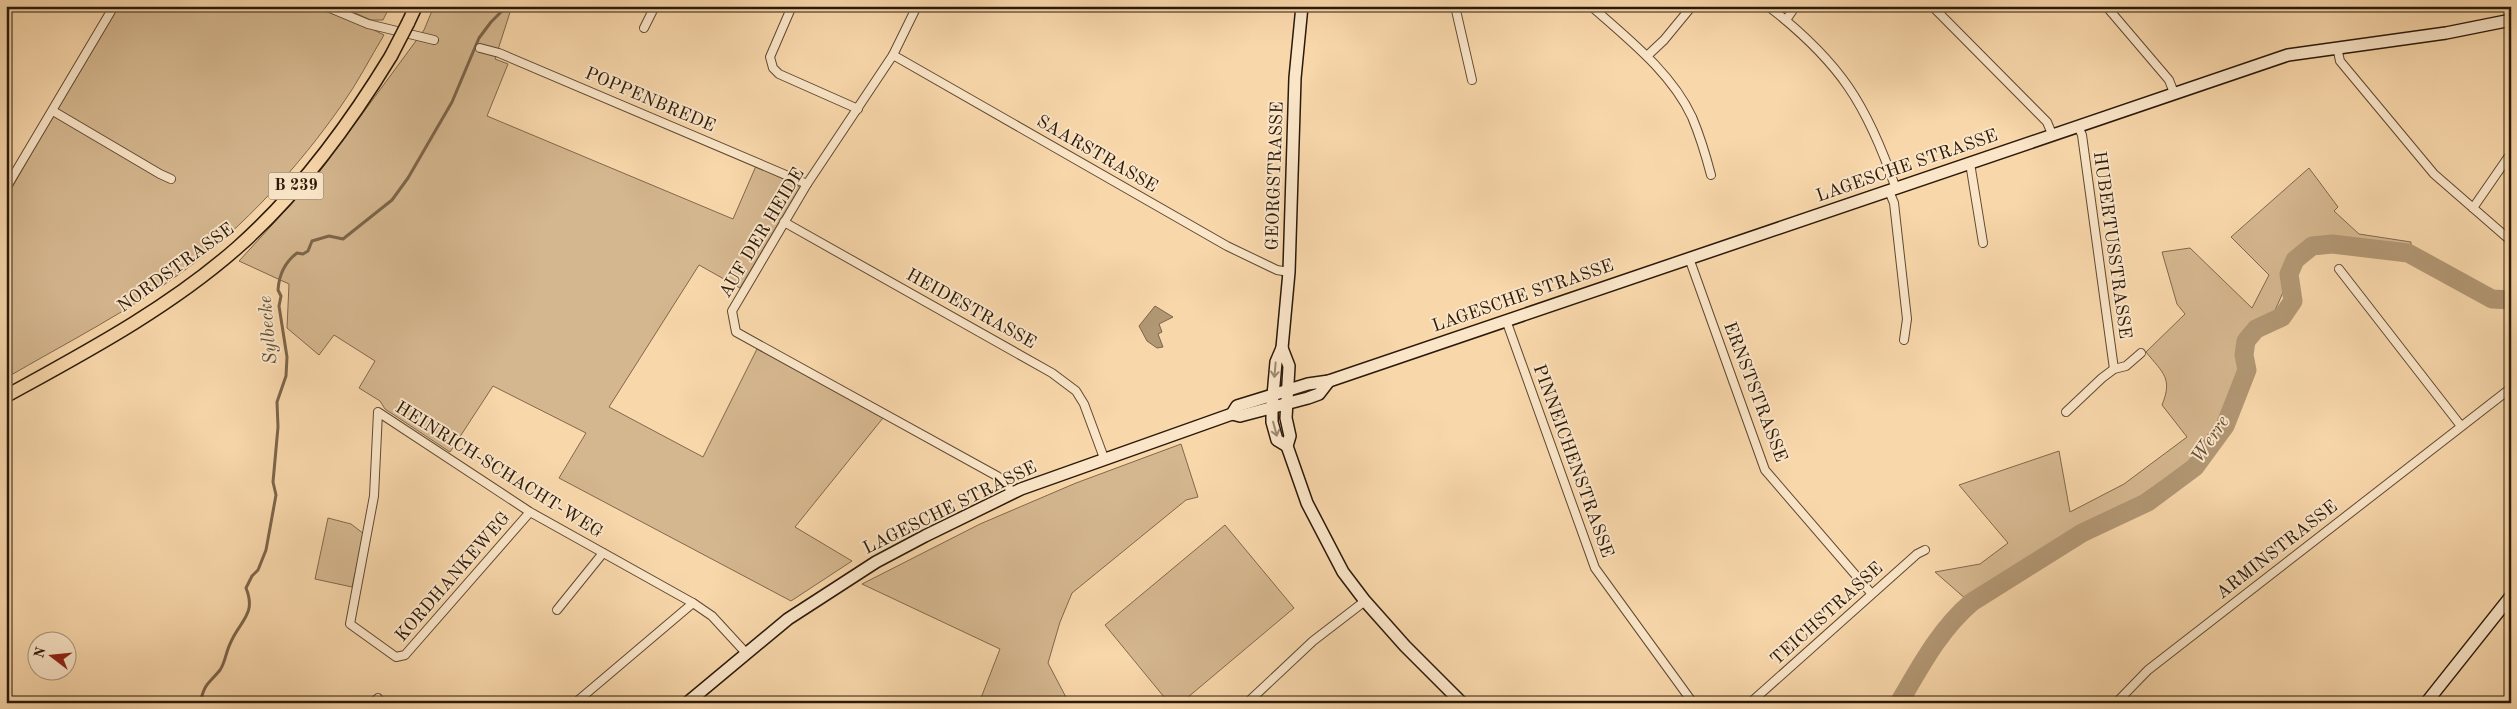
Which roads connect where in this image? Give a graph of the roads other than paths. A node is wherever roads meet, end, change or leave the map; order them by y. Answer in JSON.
{"nodes":[{"id":1,"x":114,"y":6,"type":"edge"},
{"id":2,"x":325,"y":6,"type":"edge"},
{"id":3,"x":416,"y":6,"type":"edge"},
{"id":4,"x":655,"y":6,"type":"edge"},
{"id":5,"x":792,"y":6,"type":"edge"},
{"id":6,"x":917,"y":6,"type":"edge"},
{"id":7,"x":1302,"y":6,"type":"edge"},
{"id":8,"x":1455,"y":6,"type":"edge"},
{"id":9,"x":1591,"y":6,"type":"edge"},
{"id":10,"x":1692,"y":6,"type":"edge"},
{"id":11,"x":1768,"y":6,"type":"edge"},
{"id":12,"x":1932,"y":6,"type":"edge"},
{"id":13,"x":2106,"y":6,"type":"edge"},
{"id":14,"x":1795,"y":7,"type":"edge"},
{"id":15,"x":1786,"y":20,"type":"junction"},
{"id":16,"x":2509,"y":22,"type":"edge"},
{"id":17,"x":644,"y":28,"type":"dead end"},
{"id":18,"x":434,"y":40,"type":"dead end"},
{"id":19,"x":2337,"y":47,"type":"junction"},
{"id":20,"x":480,"y":48,"type":"dead end"},
{"id":21,"x":894,"y":55,"type":"junction"},
{"id":22,"x":1647,"y":56,"type":"junction"},
{"id":23,"x":1472,"y":80,"type":"dead end"},
{"id":24,"x":2174,"y":93,"type":"junction"},
{"id":25,"x":858,"y":109,"type":"junction"},
{"id":26,"x":53,"y":111,"type":"junction"},
{"id":27,"x":2078,"y":126,"type":"junction"},
{"id":28,"x":2052,"y":134,"type":"junction"},
{"id":29,"x":2511,"y":153,"type":"edge"},
{"id":30,"x":1970,"y":163,"type":"junction"},
{"id":31,"x":1711,"y":176,"type":"dead end"},
{"id":32,"x":171,"y":178,"type":"dead end"},
{"id":33,"x":807,"y":184,"type":"junction"},
{"id":34,"x":6,"y":188,"type":"edge"},
{"id":35,"x":1892,"y":190,"type":"junction"},
{"id":36,"x":2473,"y":208,"type":"junction"},
{"id":37,"x":784,"y":222,"type":"junction"},
{"id":38,"x":2511,"y":240,"type":"edge"},
{"id":39,"x":1983,"y":243,"type":"dead end"},
{"id":40,"x":1690,"y":258,"type":"junction"},
{"id":41,"x":2339,"y":269,"type":"dead end"},
{"id":42,"x":1289,"y":272,"type":"junction"},
{"id":43,"x":1506,"y":320,"type":"junction"},
{"id":44,"x":1904,"y":340,"type":"dead end"},
{"id":45,"x":1282,"y":348,"type":"junction"},
{"id":46,"x":2141,"y":353,"type":"dead end"},
{"id":47,"x":2114,"y":369,"type":"junction"},
{"id":48,"x":1329,"y":381,"type":"junction"},
{"id":49,"x":2511,"y":388,"type":"edge"},
{"id":50,"x":1288,"y":390,"type":"junction"},
{"id":51,"x":1274,"y":394,"type":"junction"},
{"id":52,"x":6,"y":396,"type":"edge"},
{"id":53,"x":1286,"y":404,"type":"junction"},
{"id":54,"x":1272,"y":408,"type":"junction"},
{"id":55,"x":378,"y":412,"type":"joint"},
{"id":56,"x":2066,"y":412,"type":"dead end"},
{"id":57,"x":1232,"y":414,"type":"junction"},
{"id":58,"x":2461,"y":426,"type":"junction"},
{"id":59,"x":1287,"y":446,"type":"junction"},
{"id":60,"x":1104,"y":458,"type":"junction"},
{"id":61,"x":1012,"y":493,"type":"junction"},
{"id":62,"x":530,"y":512,"type":"junction"},
{"id":63,"x":1925,"y":550,"type":"dead end"},
{"id":64,"x":603,"y":553,"type":"junction"},
{"id":65,"x":1871,"y":593,"type":"junction"},
{"id":66,"x":2511,"y":596,"type":"edge"},
{"id":67,"x":1365,"y":601,"type":"junction"},
{"id":68,"x":694,"y":602,"type":"junction"},
{"id":69,"x":557,"y":610,"type":"dead end"},
{"id":70,"x":746,"y":653,"type":"junction"},
{"id":71,"x":575,"y":703,"type":"edge"},
{"id":72,"x":687,"y":703,"type":"edge"},
{"id":73,"x":1247,"y":703,"type":"edge"},
{"id":74,"x":1462,"y":703,"type":"edge"},
{"id":75,"x":1693,"y":703,"type":"edge"},
{"id":76,"x":1750,"y":703,"type":"edge"},
{"id":77,"x":2116,"y":703,"type":"edge"},
{"id":78,"x":2426,"y":703,"type":"edge"}],
"edges":[{"from":1,"to":26,"type":"street"},
{"from":2,"to":18,"type":"street"},
{"from":3,"to":52,"type":"main road","name":"NORDSTRASSE","number":"B 239","bridge":true},
{"from":4,"to":17,"type":"street"},
{"from":5,"to":25,"type":"street"},
{"from":6,"to":21,"type":"street","name":"AUF DER HEIDE"},
{"from":7,"to":42,"type":"street","name":"GEORGSTRASSE"},
{"from":8,"to":23,"type":"street"},
{"from":9,"to":22,"type":"street"},
{"from":10,"to":22,"type":"street"},
{"from":11,"to":15,"type":"street"},
{"from":12,"to":28,"type":"street"},
{"from":13,"to":24,"type":"street"},
{"from":14,"to":15,"type":"street"},
{"from":15,"to":35,"type":"street"},
{"from":16,"to":19,"type":"street","name":"LAGESCHE STRASSE"},
{"from":19,"to":24,"type":"street","name":"LAGESCHE STRASSE"},
{"from":19,"to":36,"type":"street"},
{"from":20,"to":33,"type":"street","name":"POPPENBREDE"},
{"from":21,"to":25,"type":"street","name":"AUF DER HEIDE"},
{"from":21,"to":42,"type":"street","name":"SAARSTRASSE"},
{"from":22,"to":31,"type":"street"},
{"from":24,"to":27,"type":"street","name":"LAGESCHE STRASSE"},
{"from":25,"to":33,"type":"street","name":"AUF DER HEIDE"},
{"from":26,"to":32,"type":"street"},
{"from":26,"to":34,"type":"street"},
{"from":27,"to":28,"type":"street","name":"LAGESCHE STRASSE"},
{"from":27,"to":47,"type":"street","name":"HUBERTUSSTRASSE"},
{"from":28,"to":30,"type":"street","name":"LAGESCHE STRASSE"},
{"from":29,"to":36,"type":"street"},
{"from":30,"to":35,"type":"street","name":"LAGESCHE STRASSE"},
{"from":30,"to":39,"type":"street"},
{"from":33,"to":37,"type":"street","name":"AUF DER HEIDE"},
{"from":35,"to":40,"type":"street","name":"LAGESCHE STRASSE"},
{"from":35,"to":44,"type":"street"},
{"from":36,"to":38,"type":"street"},
{"from":37,"to":60,"type":"street","name":"HEIDESTRASSE"},
{"from":37,"to":61,"type":"street","name":"AUF DER HEIDE"},
{"from":40,"to":43,"type":"street","name":"LAGESCHE STRASSE"},
{"from":40,"to":65,"type":"street","name":"ERNSTSTRASSE"},
{"from":41,"to":58,"type":"street"},
{"from":42,"to":45,"type":"street","name":"GEORGSTRASSE"},
{"from":43,"to":48,"type":"street","name":"LAGESCHE STRASSE"},
{"from":43,"to":75,"type":"street","name":"PINNEICHENSTRASSE"},
{"from":45,"to":50,"type":"street","name":"GEORGSTRASSE"},
{"from":45,"to":51,"type":"street","name":"GEORGSTRASSE","one_way":true},
{"from":46,"to":47,"type":"street","name":"HUBERTUSSTRASSE"},
{"from":47,"to":56,"type":"street","name":"HUBERTUSSTRASSE"},
{"from":48,"to":50,"type":"street","name":"LAGESCHE STRASSE"},
{"from":48,"to":53,"type":"street","name":"LAGESCHE STRASSE"},
{"from":49,"to":58,"type":"street","name":"ARMINSTRASSE"},
{"from":50,"to":51,"type":"street","name":"LAGESCHE STRASSE"},
{"from":50,"to":53,"type":"street","name":"GEORGSTRASSE"},
{"from":51,"to":54,"type":"street","name":"GEORGSTRASSE"},
{"from":51,"to":57,"type":"street","name":"LAGESCHE STRASSE"},
{"from":53,"to":54,"type":"street","name":"LAGESCHE STRASSE"},
{"from":53,"to":59,"type":"street","name":"GEORGSTRASSE"},
{"from":54,"to":57,"type":"street","name":"LAGESCHE STRASSE"},
{"from":54,"to":59,"type":"street","name":"GEORGSTRASSE","one_way":true},
{"from":55,"to":62,"type":"street","name":"HEINRICH-SCHACHT-WEG"},
{"from":55,"to":62,"type":"street","name":"KORDHANKEWEG"},
{"from":57,"to":60,"type":"street","name":"LAGESCHE STRASSE"},
{"from":58,"to":77,"type":"street","name":"ARMINSTRASSE"},
{"from":59,"to":67,"type":"street"},
{"from":60,"to":61,"type":"street","name":"LAGESCHE STRASSE"},
{"from":61,"to":70,"type":"street","name":"LAGESCHE STRASSE"},
{"from":62,"to":64,"type":"street","name":"HEINRICH-SCHACHT-WEG"},
{"from":63,"to":65,"type":"street","name":"TEICHSTRASSE"},
{"from":64,"to":68,"type":"street","name":"HEINRICH-SCHACHT-WEG"},
{"from":64,"to":69,"type":"street","name":"HEINRICH-SCHACHT-WEG"},
{"from":65,"to":76,"type":"street","name":"TEICHSTRASSE"},
{"from":66,"to":78,"type":"street"},
{"from":67,"to":73,"type":"street"},
{"from":67,"to":74,"type":"street"},
{"from":68,"to":70,"type":"street","name":"HEINRICH-SCHACHT-WEG"},
{"from":68,"to":71,"type":"street"},
{"from":70,"to":72,"type":"street","name":"LAGESCHE STRASSE"}]}
